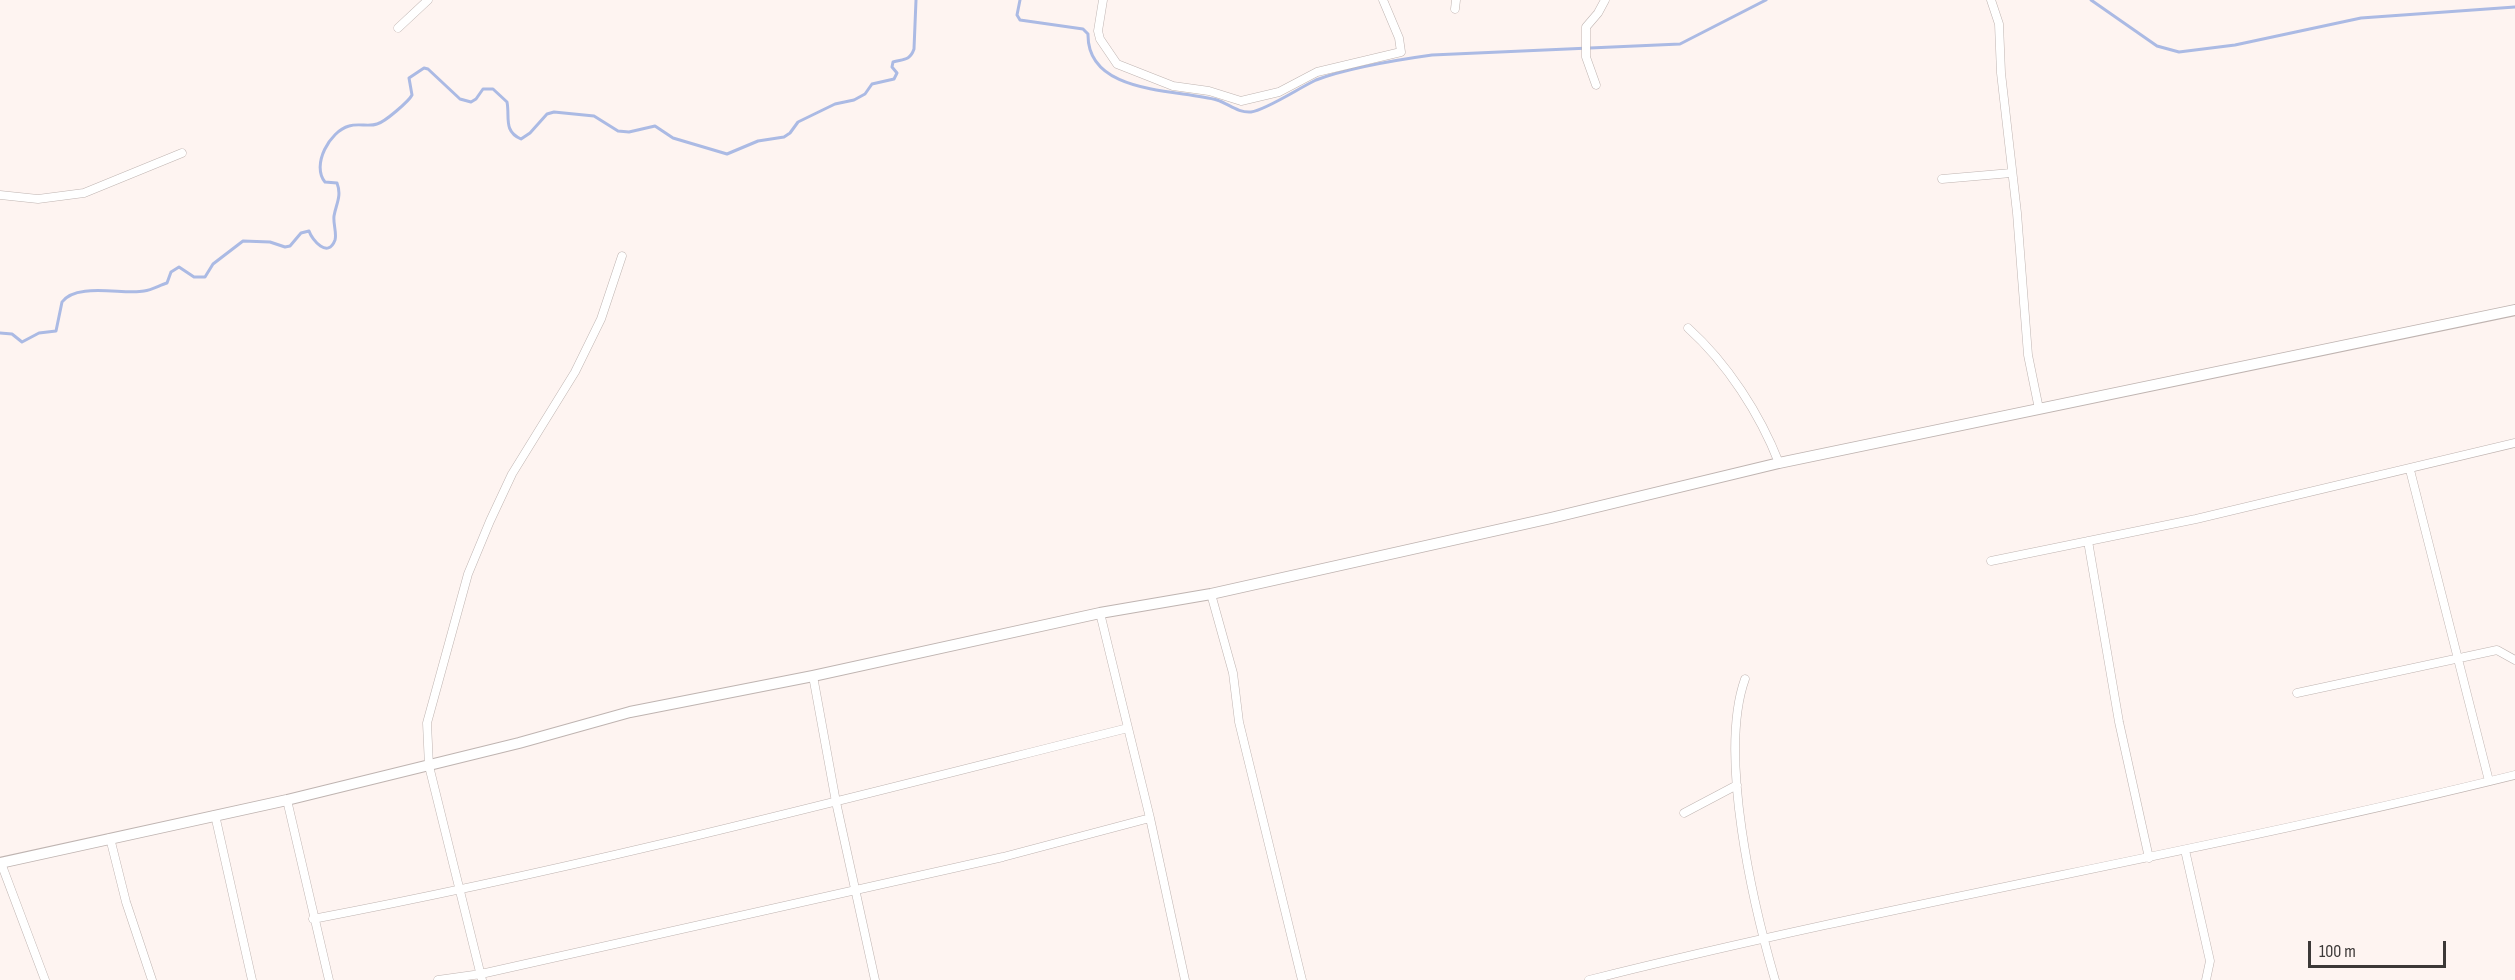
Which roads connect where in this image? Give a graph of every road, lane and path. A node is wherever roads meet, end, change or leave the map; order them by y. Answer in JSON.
{"nodes":[{"id":1,"x":429,"y":0,"type":"edge"},
{"id":2,"x":1103,"y":0,"type":"edge"},
{"id":3,"x":1383,"y":0,"type":"edge"},
{"id":4,"x":1456,"y":0,"type":"edge"},
{"id":5,"x":1605,"y":0,"type":"edge"},
{"id":6,"x":1991,"y":0,"type":"edge"},
{"id":7,"x":1455,"y":9,"type":"dead end"},
{"id":8,"x":398,"y":28,"type":"dead end"},
{"id":9,"x":1596,"y":85,"type":"dead end"},
{"id":10,"x":182,"y":153,"type":"dead end"},
{"id":11,"x":2011,"y":173,"type":"junction"},
{"id":12,"x":1942,"y":179,"type":"dead end"},
{"id":13,"x":0,"y":195,"type":"edge"},
{"id":14,"x":622,"y":256,"type":"dead end"},
{"id":15,"x":2515,"y":310,"type":"edge"},
{"id":16,"x":1688,"y":328,"type":"dead end"},
{"id":17,"x":2039,"y":409,"type":"junction"},
{"id":18,"x":2515,"y":443,"type":"edge"},
{"id":19,"x":1779,"y":463,"type":"junction"},
{"id":20,"x":2410,"y":470,"type":"junction"},
{"id":21,"x":2088,"y":541,"type":"junction"},
{"id":22,"x":1991,"y":561,"type":"dead end"},
{"id":23,"x":1211,"y":594,"type":"junction"},
{"id":24,"x":1101,"y":614,"type":"junction"},
{"id":25,"x":2457,"y":658,"type":"junction"},
{"id":26,"x":2515,"y":660,"type":"edge"},
{"id":27,"x":813,"y":676,"type":"junction"},
{"id":28,"x":1745,"y":679,"type":"dead end"},
{"id":29,"x":2297,"y":693,"type":"dead end"},
{"id":30,"x":1128,"y":728,"type":"junction"},
{"id":31,"x":429,"y":766,"type":"junction"},
{"id":32,"x":2515,"y":775,"type":"edge"},
{"id":33,"x":2489,"y":781,"type":"junction"},
{"id":34,"x":1737,"y":785,"type":"junction"},
{"id":35,"x":287,"y":800,"type":"junction"},
{"id":36,"x":836,"y":802,"type":"junction"},
{"id":37,"x":1684,"y":813,"type":"dead end"},
{"id":38,"x":215,"y":815,"type":"junction"},
{"id":39,"x":1150,"y":818,"type":"junction"},
{"id":40,"x":110,"y":838,"type":"junction"},
{"id":41,"x":2185,"y":850,"type":"junction"},
{"id":42,"x":2149,"y":858,"type":"junction"},
{"id":43,"x":0,"y":863,"type":"edge"},
{"id":44,"x":854,"y":889,"type":"junction"},
{"id":45,"x":462,"y":891,"type":"junction"},
{"id":46,"x":313,"y":919,"type":"junction"},
{"id":47,"x":1766,"y":938,"type":"junction"},
{"id":48,"x":481,"y":977,"type":"edge"},
{"id":49,"x":45,"y":980,"type":"edge"},
{"id":50,"x":152,"y":980,"type":"edge"},
{"id":51,"x":252,"y":980,"type":"edge"},
{"id":52,"x":329,"y":980,"type":"edge"},
{"id":53,"x":438,"y":980,"type":"edge"},
{"id":54,"x":876,"y":980,"type":"edge"},
{"id":55,"x":1185,"y":980,"type":"edge"},
{"id":56,"x":1302,"y":980,"type":"edge"},
{"id":57,"x":1589,"y":980,"type":"edge"},
{"id":58,"x":1775,"y":980,"type":"edge"},
{"id":59,"x":2206,"y":980,"type":"edge"}],
"edges":[{"from":1,"to":8,"type":"street"},
{"from":2,"to":3,"type":"street"},
{"from":4,"to":7,"type":"street"},
{"from":5,"to":9,"type":"street"},
{"from":6,"to":11,"type":"street"},
{"from":10,"to":13,"type":"street"},
{"from":11,"to":12,"type":"street"},
{"from":11,"to":17,"type":"street"},
{"from":14,"to":31,"type":"street"},
{"from":15,"to":17,"type":"street"},
{"from":16,"to":19,"type":"street"},
{"from":17,"to":19,"type":"street"},
{"from":18,"to":20,"type":"street"},
{"from":19,"to":23,"type":"street"},
{"from":20,"to":21,"type":"street"},
{"from":20,"to":25,"type":"street"},
{"from":21,"to":22,"type":"street"},
{"from":21,"to":42,"type":"street"},
{"from":23,"to":24,"type":"street"},
{"from":23,"to":56,"type":"street"},
{"from":24,"to":27,"type":"street"},
{"from":24,"to":30,"type":"street"},
{"from":25,"to":26,"type":"street"},
{"from":25,"to":29,"type":"street"},
{"from":25,"to":33,"type":"street"},
{"from":27,"to":31,"type":"street"},
{"from":27,"to":36,"type":"street"},
{"from":28,"to":34,"type":"street"},
{"from":30,"to":36,"type":"street"},
{"from":30,"to":39,"type":"street"},
{"from":31,"to":35,"type":"street"},
{"from":31,"to":45,"type":"street"},
{"from":32,"to":33,"type":"street"},
{"from":33,"to":41,"type":"street"},
{"from":34,"to":37,"type":"street"},
{"from":34,"to":47,"type":"street"},
{"from":35,"to":38,"type":"street"},
{"from":35,"to":46,"type":"street"},
{"from":36,"to":44,"type":"street"},
{"from":36,"to":45,"type":"street"},
{"from":38,"to":40,"type":"street"},
{"from":38,"to":51,"type":"street"},
{"from":39,"to":44,"type":"street"},
{"from":39,"to":55,"type":"street"},
{"from":40,"to":43,"type":"street"},
{"from":40,"to":50,"type":"street"},
{"from":41,"to":42,"type":"street"},
{"from":41,"to":59,"type":"street"},
{"from":42,"to":47,"type":"street"},
{"from":43,"to":49,"type":"street"},
{"from":44,"to":48,"type":"street"},
{"from":44,"to":54,"type":"street"},
{"from":45,"to":46,"type":"street"},
{"from":45,"to":48,"type":"street"},
{"from":46,"to":52,"type":"street"},
{"from":47,"to":57,"type":"street"},
{"from":47,"to":58,"type":"street"},
{"from":48,"to":53,"type":"street"}]}
